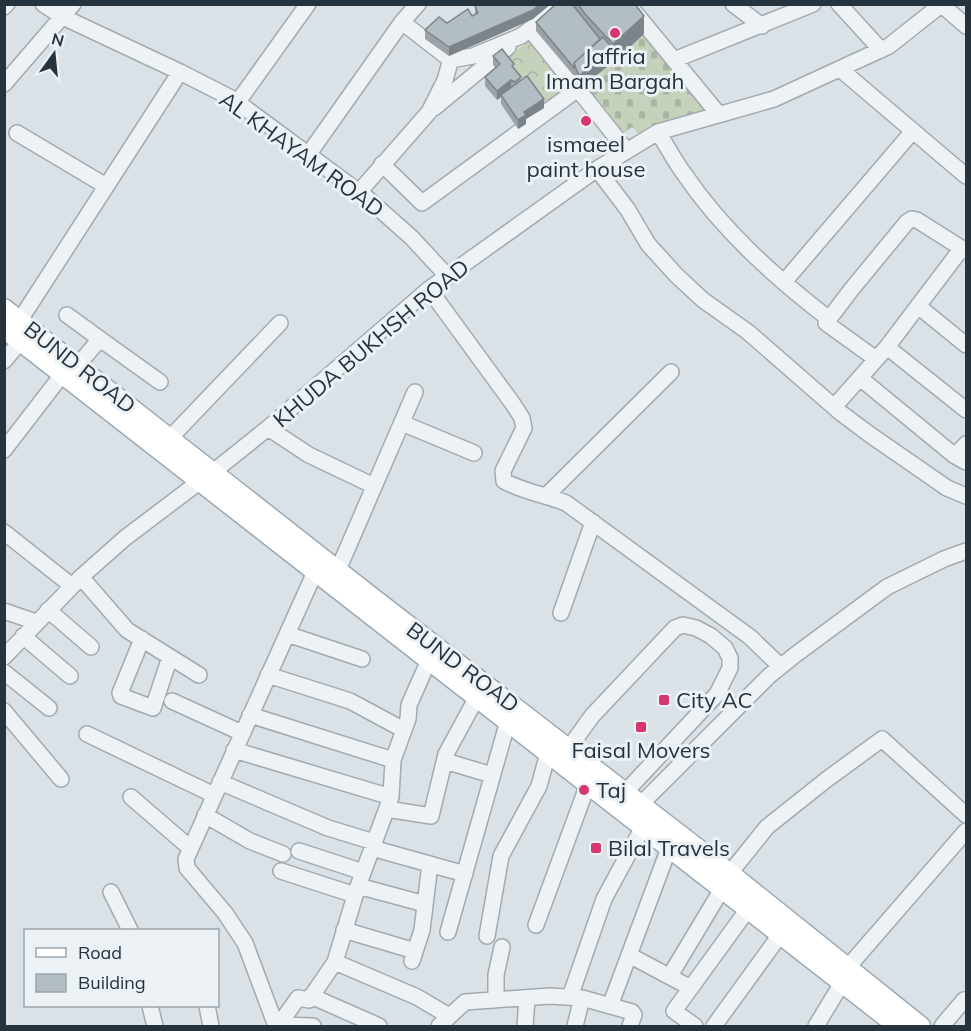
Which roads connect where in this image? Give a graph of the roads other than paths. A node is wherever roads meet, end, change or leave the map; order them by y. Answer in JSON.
{"nodes":[{"id":1,"x":43,"y":4,"type":"edge"},
{"id":2,"x":73,"y":4,"type":"edge"},
{"id":3,"x":308,"y":4,"type":"edge"},
{"id":4,"x":418,"y":4,"type":"edge"},
{"id":5,"x":563,"y":4,"type":"edge"},
{"id":6,"x":628,"y":4,"type":"edge"},
{"id":7,"x":733,"y":4,"type":"edge"},
{"id":8,"x":813,"y":4,"type":"edge"},
{"id":9,"x":839,"y":4,"type":"edge"},
{"id":10,"x":942,"y":5,"type":"edge"},
{"id":11,"x":63,"y":17,"type":"junction"},
{"id":12,"x":402,"y":22,"type":"junction"},
{"id":13,"x":762,"y":26,"type":"junction"},
{"id":14,"x":966,"y":26,"type":"edge"},
{"id":15,"x":525,"y":32,"type":"junction"},
{"id":16,"x":881,"y":50,"type":"junction"},
{"id":17,"x":451,"y":59,"type":"junction"},
{"id":18,"x":674,"y":60,"type":"junction"},
{"id":19,"x":840,"y":69,"type":"junction"},
{"id":20,"x":180,"y":72,"type":"junction"},
{"id":21,"x":4,"y":84,"type":"edge"},
{"id":22,"x":578,"y":89,"type":"junction"},
{"id":23,"x":237,"y":103,"type":"junction"},
{"id":24,"x":716,"y":111,"type":"dead end"},
{"id":25,"x":429,"y":112,"type":"junction"},
{"id":26,"x":913,"y":131,"type":"junction"},
{"id":27,"x":658,"y":132,"type":"junction"},
{"id":28,"x":17,"y":133,"type":"dead end"},
{"id":29,"x":627,"y":150,"type":"junction"},
{"id":30,"x":308,"y":155,"type":"junction"},
{"id":31,"x":382,"y":164,"type":"junction"},
{"id":32,"x":597,"y":169,"type":"junction"},
{"id":33,"x":966,"y":176,"type":"edge"},
{"id":34,"x":106,"y":186,"type":"junction"},
{"id":35,"x":358,"y":192,"type":"junction"},
{"id":36,"x":964,"y":249,"type":"edge"},
{"id":37,"x":448,"y":277,"type":"junction"},
{"id":38,"x":784,"y":282,"type":"junction"},
{"id":39,"x":429,"y":289,"type":"junction"},
{"id":40,"x":918,"y":306,"type":"junction"},
{"id":41,"x":4,"y":308,"type":"edge"},
{"id":42,"x":67,"y":315,"type":"dead end"},
{"id":43,"x":829,"y":319,"type":"junction"},
{"id":44,"x":280,"y":323,"type":"dead end"},
{"id":45,"x":13,"y":325,"type":"edge"},
{"id":46,"x":100,"y":339,"type":"junction"},
{"id":47,"x":20,"y":342,"type":"junction"},
{"id":48,"x":966,"y":345,"type":"edge"},
{"id":49,"x":887,"y":347,"type":"junction"},
{"id":50,"x":876,"y":359,"type":"junction"},
{"id":51,"x":4,"y":361,"type":"edge"},
{"id":52,"x":70,"y":368,"type":"junction"},
{"id":53,"x":671,"y":372,"type":"dead end"},
{"id":54,"x":860,"y":378,"type":"junction"},
{"id":55,"x":160,"y":381,"type":"dead end"},
{"id":56,"x":415,"y":392,"type":"dead end"},
{"id":57,"x":834,"y":407,"type":"junction"},
{"id":58,"x":966,"y":410,"type":"edge"},
{"id":59,"x":402,"y":423,"type":"junction"},
{"id":60,"x":268,"y":428,"type":"junction"},
{"id":61,"x":170,"y":438,"type":"junction"},
{"id":62,"x":966,"y":444,"type":"edge"},
{"id":63,"x":4,"y":450,"type":"edge"},
{"id":64,"x":474,"y":453,"type":"dead end"},
{"id":65,"x":961,"y":459,"type":"edge"},
{"id":66,"x":206,"y":477,"type":"junction"},
{"id":67,"x":374,"y":486,"type":"junction"},
{"id":68,"x":547,"y":495,"type":"junction"},
{"id":69,"x":966,"y":496,"type":"edge"},
{"id":70,"x":593,"y":522,"type":"junction"},
{"id":71,"x":6,"y":536,"type":"edge"},
{"id":72,"x":966,"y":551,"type":"edge"},
{"id":73,"x":338,"y":570,"type":"junction"},
{"id":74,"x":315,"y":572,"type":"junction"},
{"id":75,"x":77,"y":581,"type":"junction"},
{"id":76,"x":48,"y":610,"type":"junction"},
{"id":77,"x":4,"y":611,"type":"edge"},
{"id":78,"x":561,"y":613,"type":"dead end"},
{"id":79,"x":36,"y":622,"type":"junction"},
{"id":80,"x":287,"y":633,"type":"junction"},
{"id":81,"x":23,"y":636,"type":"junction"},
{"id":82,"x":142,"y":639,"type":"junction"},
{"id":83,"x":91,"y":647,"type":"dead end"},
{"id":84,"x":4,"y":657,"type":"edge"},
{"id":85,"x":170,"y":657,"type":"junction"},
{"id":86,"x":362,"y":659,"type":"dead end"},
{"id":87,"x":429,"y":660,"type":"junction"},
{"id":88,"x":780,"y":666,"type":"junction"},
{"id":89,"x":4,"y":672,"type":"edge"},
{"id":90,"x":199,"y":675,"type":"dead end"},
{"id":91,"x":268,"y":675,"type":"junction"},
{"id":92,"x":70,"y":676,"type":"dead end"},
{"id":93,"x":477,"y":697,"type":"junction"},
{"id":94,"x":172,"y":701,"type":"dead end"},
{"id":95,"x":49,"y":708,"type":"dead end"},
{"id":96,"x":4,"y":711,"type":"edge"},
{"id":97,"x":250,"y":715,"type":"junction"},
{"id":98,"x":508,"y":721,"type":"junction"},
{"id":99,"x":404,"y":730,"type":"junction"},
{"id":100,"x":242,"y":733,"type":"junction"},
{"id":101,"x":87,"y":734,"type":"dead end"},
{"id":102,"x":568,"y":748,"type":"junction"},
{"id":103,"x":234,"y":750,"type":"junction"},
{"id":104,"x":548,"y":753,"type":"junction"},
{"id":105,"x":393,"y":760,"type":"junction"},
{"id":106,"x":445,"y":761,"type":"junction"},
{"id":107,"x":492,"y":775,"type":"junction"},
{"id":108,"x":61,"y":779,"type":"dead end"},
{"id":109,"x":588,"y":784,"type":"junction"},
{"id":110,"x":217,"y":789,"type":"junction"},
{"id":111,"x":131,"y":797,"type":"dead end"},
{"id":112,"x":620,"y":798,"type":"junction"},
{"id":113,"x":389,"y":803,"type":"junction"},
{"id":114,"x":641,"y":804,"type":"junction"},
{"id":115,"x":205,"y":815,"type":"junction"},
{"id":116,"x":966,"y":815,"type":"edge"},
{"id":117,"x":643,"y":827,"type":"junction"},
{"id":118,"x":966,"y":831,"type":"edge"},
{"id":119,"x":373,"y":845,"type":"junction"},
{"id":120,"x":190,"y":848,"type":"junction"},
{"id":121,"x":669,"y":848,"type":"junction"},
{"id":122,"x":299,"y":851,"type":"dead end"},
{"id":123,"x":283,"y":854,"type":"dead end"},
{"id":124,"x":430,"y":864,"type":"junction"},
{"id":125,"x":281,"y":871,"type":"dead end"},
{"id":126,"x":465,"y":874,"type":"junction"},
{"id":127,"x":726,"y":881,"type":"junction"},
{"id":128,"x":359,"y":884,"type":"junction"},
{"id":129,"x":111,"y":892,"type":"dead end"},
{"id":130,"x":425,"y":904,"type":"junction"},
{"id":131,"x":748,"y":909,"type":"junction"},
{"id":132,"x":536,"y":925,"type":"dead end"},
{"id":133,"x":130,"y":929,"type":"edge"},
{"id":134,"x":344,"y":930,"type":"junction"},
{"id":135,"x":448,"y":932,"type":"dead end"},
{"id":136,"x":780,"y":935,"type":"junction"},
{"id":137,"x":487,"y":936,"type":"dead end"},
{"id":138,"x":502,"y":947,"type":"dead end"},
{"id":139,"x":629,"y":955,"type":"junction"},
{"id":140,"x":334,"y":962,"type":"junction"},
{"id":141,"x":674,"y":969,"type":"dead end"},
{"id":142,"x":845,"y":975,"type":"junction"},
{"id":143,"x":691,"y":988,"type":"junction"},
{"id":144,"x":311,"y":996,"type":"junction"},
{"id":145,"x":576,"y":997,"type":"junction"},
{"id":146,"x":527,"y":998,"type":"junction"},
{"id":147,"x":496,"y":1000,"type":"junction"},
{"id":148,"x":966,"y":1000,"type":"edge"},
{"id":149,"x":879,"y":1003,"type":"junction"},
{"id":150,"x":610,"y":1006,"type":"junction"},
{"id":151,"x":150,"y":1007,"type":"edge"},
{"id":152,"x":207,"y":1007,"type":"edge"},
{"id":153,"x":444,"y":1021,"type":"edge"},
{"id":154,"x":155,"y":1026,"type":"edge"},
{"id":155,"x":212,"y":1026,"type":"edge"},
{"id":156,"x":278,"y":1026,"type":"edge"},
{"id":157,"x":313,"y":1026,"type":"edge"},
{"id":158,"x":379,"y":1026,"type":"edge"},
{"id":159,"x":525,"y":1026,"type":"edge"},
{"id":160,"x":575,"y":1026,"type":"edge"},
{"id":161,"x":630,"y":1026,"type":"edge"},
{"id":162,"x":695,"y":1026,"type":"edge"},
{"id":163,"x":714,"y":1026,"type":"edge"},
{"id":164,"x":816,"y":1026,"type":"edge"},
{"id":165,"x":897,"y":1026,"type":"edge"},
{"id":166,"x":921,"y":1026,"type":"edge"},
{"id":167,"x":942,"y":1026,"type":"edge"}],
"edges":[{"from":1,"to":11,"type":"street","name":"AL KHAYAM ROAD"},
{"from":2,"to":11,"type":"street"},
{"from":3,"to":23,"type":"street"},
{"from":4,"to":12,"type":"street"},
{"from":5,"to":15,"type":"street"},
{"from":6,"to":18,"type":"street"},
{"from":7,"to":13,"type":"street"},
{"from":8,"to":13,"type":"street"},
{"from":9,"to":16,"type":"street"},
{"from":10,"to":14,"type":"street"},
{"from":10,"to":16,"type":"street","name":"KHUDA BUKHSH ROAD"},
{"from":11,"to":20,"type":"street","name":"AL KHAYAM ROAD"},
{"from":11,"to":21,"type":"street"},
{"from":12,"to":17,"type":"street"},
{"from":12,"to":30,"type":"street"},
{"from":13,"to":18,"type":"street"},
{"from":15,"to":17,"type":"street"},
{"from":15,"to":22,"type":"street"},
{"from":15,"to":25,"type":"street"},
{"from":16,"to":19,"type":"street","name":"KHUDA BUKHSH ROAD"},
{"from":17,"to":25,"type":"street"},
{"from":18,"to":24,"type":"street"},
{"from":19,"to":26,"type":"street"},
{"from":19,"to":27,"type":"street","name":"KHUDA BUKHSH ROAD"},
{"from":20,"to":23,"type":"street","name":"AL KHAYAM ROAD"},
{"from":20,"to":34,"type":"street"},
{"from":22,"to":29,"type":"street"},
{"from":22,"to":31,"type":"street"},
{"from":23,"to":30,"type":"street","name":"AL KHAYAM ROAD"},
{"from":25,"to":31,"type":"street"},
{"from":26,"to":33,"type":"street"},
{"from":26,"to":38,"type":"street"},
{"from":27,"to":29,"type":"street","name":"KHUDA BUKHSH ROAD"},
{"from":27,"to":38,"type":"street"},
{"from":28,"to":34,"type":"street"},
{"from":29,"to":32,"type":"street","name":"KHUDA BUKHSH ROAD"},
{"from":30,"to":35,"type":"street","name":"AL KHAYAM ROAD"},
{"from":31,"to":35,"type":"street"},
{"from":32,"to":37,"type":"street","name":"KHUDA BUKHSH ROAD"},
{"from":32,"to":57,"type":"street"},
{"from":34,"to":45,"type":"street"},
{"from":35,"to":37,"type":"street","name":"AL KHAYAM ROAD"},
{"from":36,"to":40,"type":"street"},
{"from":36,"to":43,"type":"street"},
{"from":37,"to":39,"type":"street","name":"KHUDA BUKHSH ROAD"},
{"from":38,"to":43,"type":"street"},
{"from":39,"to":60,"type":"street","name":"KHUDA BUKHSH ROAD"},
{"from":39,"to":68,"type":"street"},
{"from":40,"to":48,"type":"street"},
{"from":40,"to":49,"type":"street"},
{"from":41,"to":45,"type":"main road","name":"BUND ROAD"},
{"from":42,"to":46,"type":"street"},
{"from":43,"to":50,"type":"street"},
{"from":44,"to":61,"type":"street"},
{"from":45,"to":47,"type":"main road","name":"BUND ROAD"},
{"from":45,"to":52,"type":"main road","name":"BUND ROAD"},
{"from":46,"to":52,"type":"street"},
{"from":46,"to":55,"type":"street"},
{"from":47,"to":51,"type":"street"},
{"from":47,"to":52,"type":"main road","name":"BUND ROAD"},
{"from":49,"to":50,"type":"street"},
{"from":49,"to":58,"type":"street"},
{"from":50,"to":54,"type":"street"},
{"from":52,"to":61,"type":"main road","name":"BUND ROAD"},
{"from":52,"to":63,"type":"street"},
{"from":52,"to":66,"type":"main road","name":"BUND ROAD"},
{"from":53,"to":68,"type":"street"},
{"from":54,"to":57,"type":"street"},
{"from":54,"to":65,"type":"street"},
{"from":56,"to":59,"type":"street"},
{"from":57,"to":69,"type":"street"},
{"from":59,"to":64,"type":"street"},
{"from":59,"to":67,"type":"street"},
{"from":60,"to":66,"type":"street","name":"KHUDA BUKHSH ROAD"},
{"from":60,"to":67,"type":"street"},
{"from":61,"to":66,"type":"main road","name":"BUND ROAD"},
{"from":62,"to":65,"type":"street"},
{"from":66,"to":73,"type":"main road","name":"BUND ROAD"},
{"from":66,"to":74,"type":"main road","name":"BUND ROAD"},
{"from":66,"to":75,"type":"street","name":"KHUDA BUKHSH ROAD"},
{"from":67,"to":73,"type":"street"},
{"from":68,"to":70,"type":"street"},
{"from":70,"to":78,"type":"street"},
{"from":70,"to":88,"type":"street"},
{"from":71,"to":75,"type":"street"},
{"from":72,"to":88,"type":"street"},
{"from":73,"to":102,"type":"main road","name":"BUND ROAD"},
{"from":74,"to":80,"type":"street"},
{"from":74,"to":87,"type":"main road","name":"BUND ROAD"},
{"from":75,"to":76,"type":"street","name":"KHUDA BUKHSH ROAD"},
{"from":75,"to":82,"type":"street"},
{"from":76,"to":79,"type":"street","name":"KHUDA BUKHSH ROAD"},
{"from":76,"to":83,"type":"street"},
{"from":77,"to":79,"type":"street"},
{"from":79,"to":81,"type":"street","name":"KHUDA BUKHSH ROAD"},
{"from":80,"to":86,"type":"street"},
{"from":80,"to":91,"type":"street"},
{"from":81,"to":84,"type":"street","name":"KHUDA BUKHSH ROAD"},
{"from":81,"to":92,"type":"street"},
{"from":82,"to":85,"type":"street"},
{"from":82,"to":85,"type":"street"},
{"from":85,"to":90,"type":"street"},
{"from":87,"to":93,"type":"main road","name":"BUND ROAD"},
{"from":87,"to":99,"type":"street"},
{"from":88,"to":114,"type":"street"},
{"from":89,"to":95,"type":"street"},
{"from":91,"to":97,"type":"street"},
{"from":91,"to":99,"type":"street"},
{"from":93,"to":98,"type":"main road","name":"BUND ROAD"},
{"from":93,"to":106,"type":"street"},
{"from":94,"to":100,"type":"street"},
{"from":96,"to":108,"type":"street"},
{"from":97,"to":100,"type":"street"},
{"from":97,"to":105,"type":"street"},
{"from":98,"to":104,"type":"main road","name":"BUND ROAD"},
{"from":98,"to":107,"type":"street"},
{"from":99,"to":105,"type":"street"},
{"from":100,"to":103,"type":"street"},
{"from":101,"to":110,"type":"street"},
{"from":102,"to":112,"type":"main road","name":"BUND ROAD"},
{"from":102,"to":112,"type":"street"},
{"from":103,"to":110,"type":"street"},
{"from":103,"to":113,"type":"street"},
{"from":104,"to":109,"type":"main road","name":"BUND ROAD"},
{"from":104,"to":137,"type":"street"},
{"from":105,"to":113,"type":"street"},
{"from":106,"to":107,"type":"street"},
{"from":106,"to":113,"type":"street"},
{"from":107,"to":126,"type":"street"},
{"from":109,"to":112,"type":"main road","name":"BUND ROAD"},
{"from":109,"to":132,"type":"street"},
{"from":110,"to":115,"type":"street"},
{"from":110,"to":119,"type":"street"},
{"from":111,"to":120,"type":"street"},
{"from":112,"to":114,"type":"main road","name":"BUND ROAD"},
{"from":112,"to":117,"type":"main road","name":"BUND ROAD"},
{"from":113,"to":119,"type":"street"},
{"from":114,"to":127,"type":"main road","name":"BUND ROAD"},
{"from":115,"to":120,"type":"street"},
{"from":115,"to":123,"type":"street"},
{"from":116,"to":127,"type":"street"},
{"from":117,"to":121,"type":"main road","name":"BUND ROAD"},
{"from":117,"to":145,"type":"street"},
{"from":118,"to":142,"type":"street"},
{"from":119,"to":124,"type":"street"},
{"from":119,"to":128,"type":"street"},
{"from":120,"to":156,"type":"street"},
{"from":121,"to":127,"type":"main road","name":"BUND ROAD"},
{"from":121,"to":139,"type":"street"},
{"from":122,"to":128,"type":"street"},
{"from":124,"to":126,"type":"street"},
{"from":124,"to":130,"type":"street"},
{"from":125,"to":128,"type":"street"},
{"from":126,"to":135,"type":"street"},
{"from":127,"to":131,"type":"main road","name":"BUND ROAD"},
{"from":127,"to":141,"type":"street"},
{"from":127,"to":142,"type":"main road","name":"BUND ROAD"},
{"from":128,"to":130,"type":"street"},
{"from":128,"to":134,"type":"street"},
{"from":129,"to":133,"type":"street"},
{"from":130,"to":134,"type":"street"},
{"from":131,"to":136,"type":"main road","name":"BUND ROAD"},
{"from":131,"to":143,"type":"street"},
{"from":134,"to":140,"type":"street"},
{"from":136,"to":142,"type":"main road","name":"BUND ROAD"},
{"from":136,"to":163,"type":"street"},
{"from":138,"to":147,"type":"street"},
{"from":139,"to":143,"type":"street"},
{"from":139,"to":150,"type":"street"},
{"from":140,"to":144,"type":"street"},
{"from":140,"to":153,"type":"street"},
{"from":142,"to":149,"type":"main road","name":"BUND ROAD"},
{"from":142,"to":164,"type":"street"},
{"from":143,"to":162,"type":"street"},
{"from":144,"to":156,"type":"street"},
{"from":144,"to":158,"type":"street"},
{"from":145,"to":146,"type":"street"},
{"from":145,"to":150,"type":"street"},
{"from":145,"to":160,"type":"street"},
{"from":146,"to":147,"type":"street"},
{"from":146,"to":159,"type":"street"},
{"from":147,"to":153,"type":"street"},
{"from":148,"to":167,"type":"street"},
{"from":149,"to":165,"type":"main road","name":"BUND ROAD"},
{"from":149,"to":166,"type":"main road","name":"BUND ROAD"},
{"from":150,"to":161,"type":"street"},
{"from":151,"to":154,"type":"street"},
{"from":152,"to":155,"type":"street"},
{"from":156,"to":157,"type":"street"}]}
